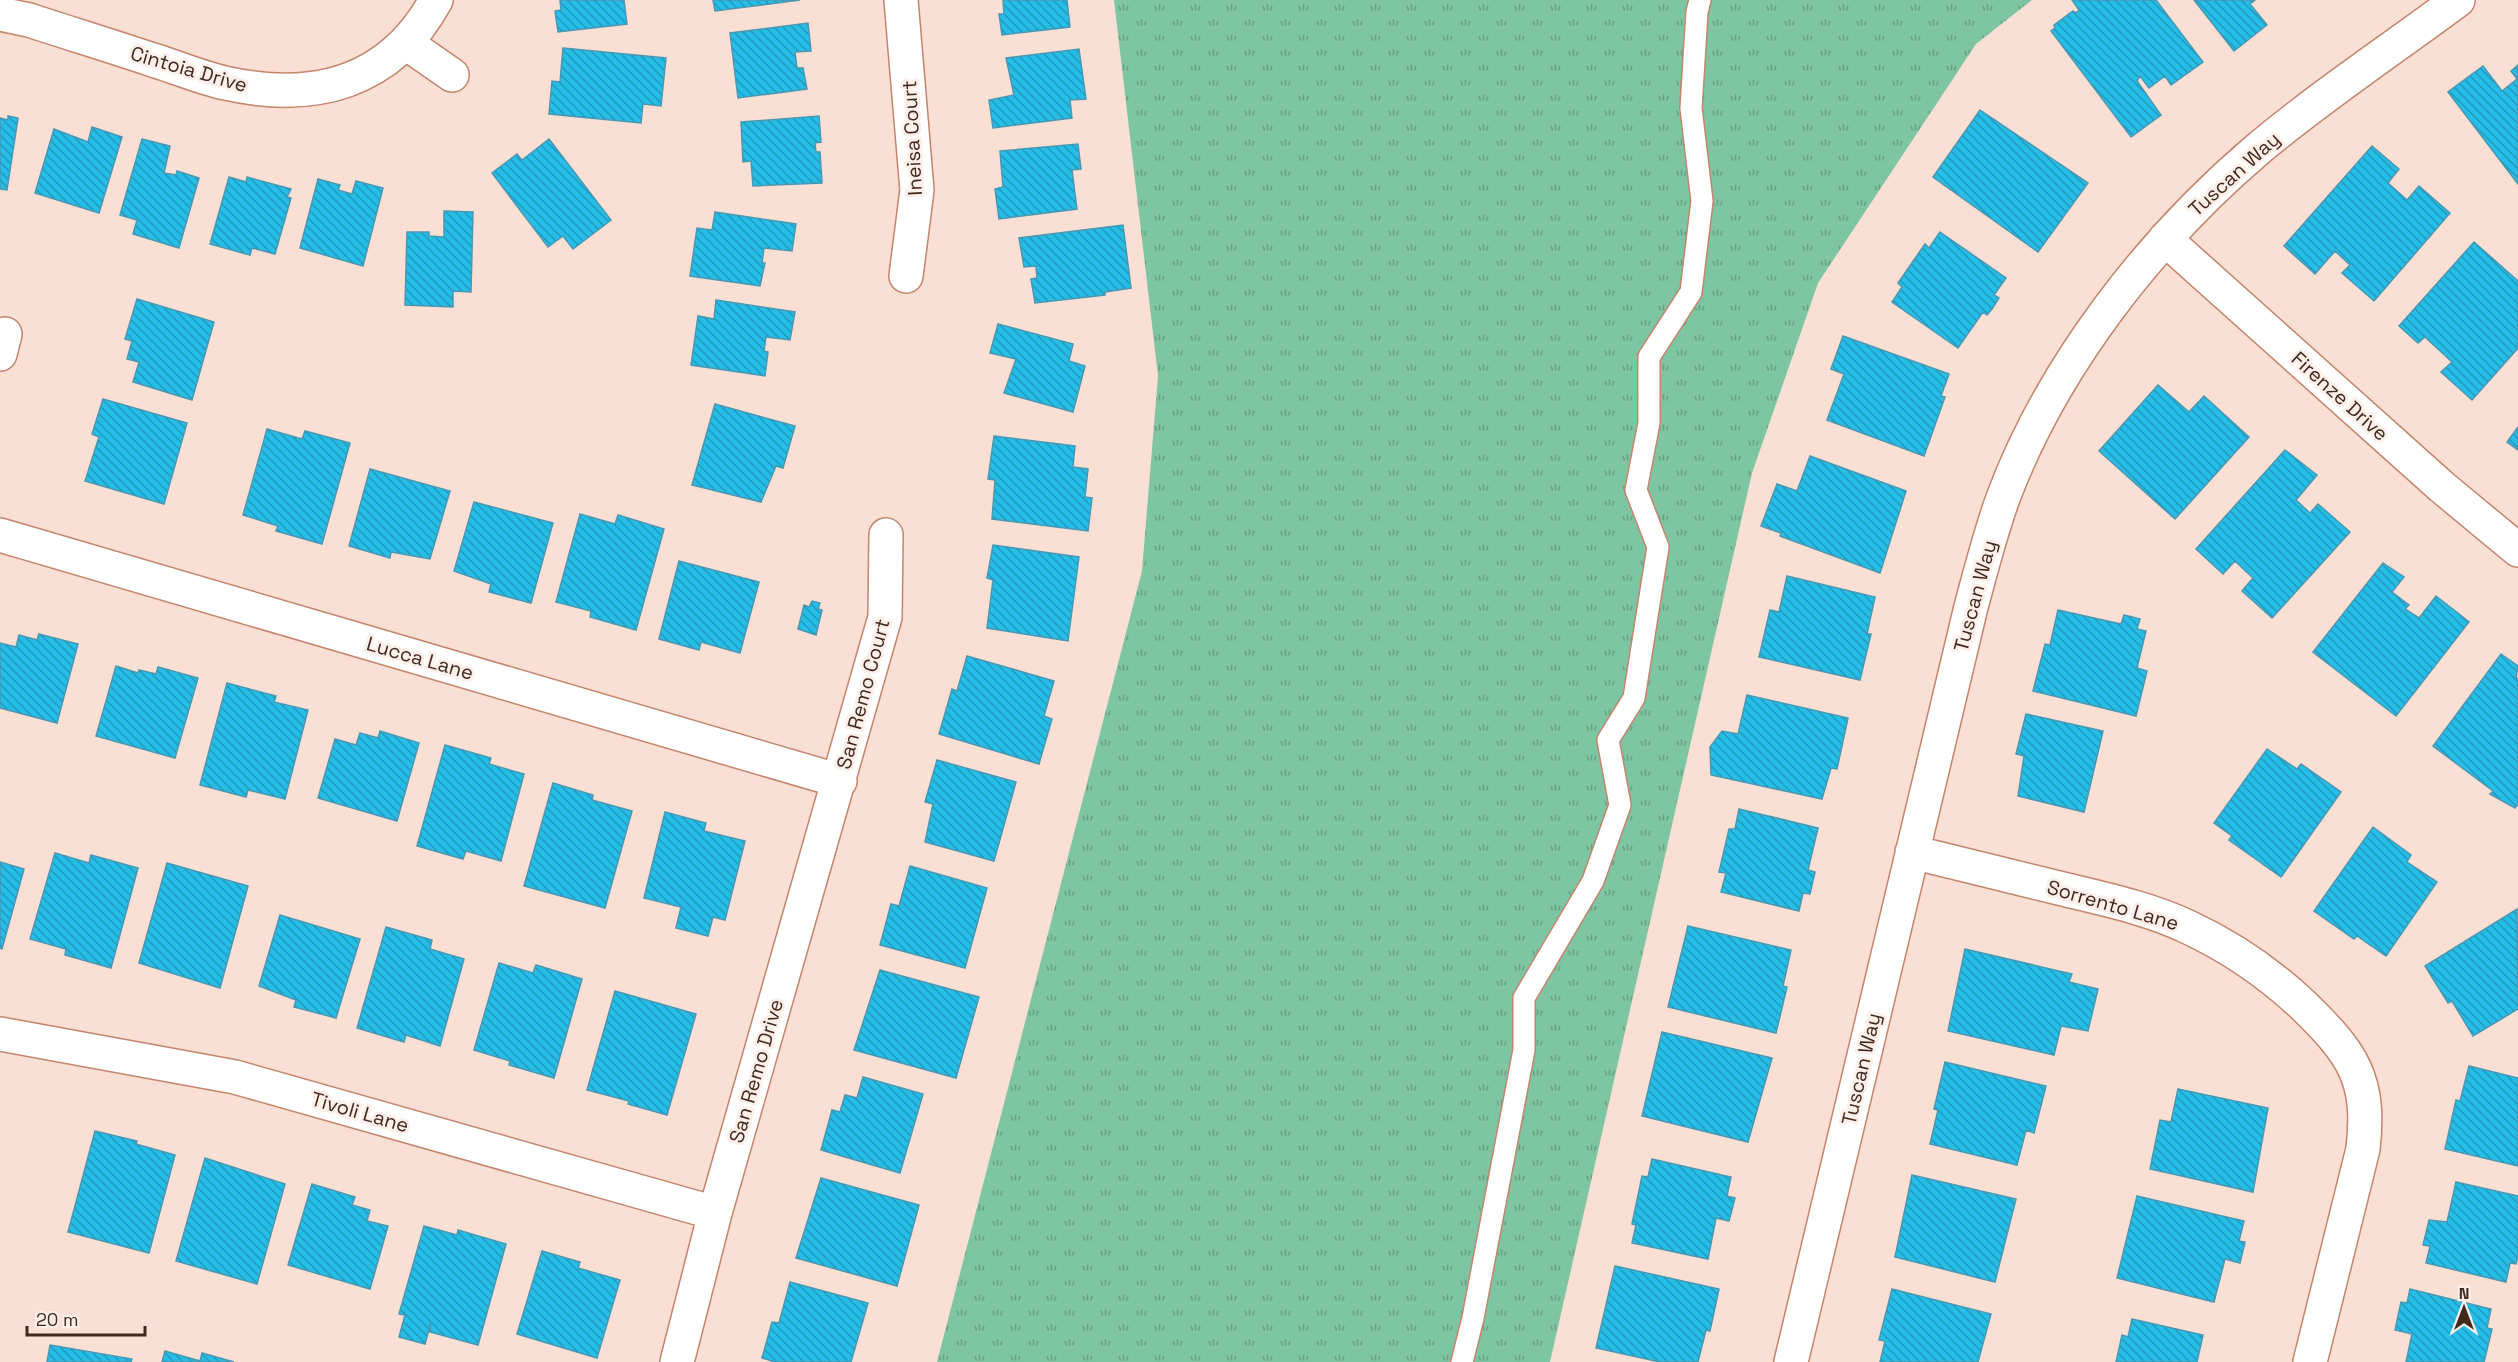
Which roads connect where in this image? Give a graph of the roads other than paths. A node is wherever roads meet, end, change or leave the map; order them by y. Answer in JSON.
{"nodes":[{"id":1,"x":436,"y":0,"type":"edge"},
{"id":2,"x":901,"y":0,"type":"edge"},
{"id":3,"x":1700,"y":0,"type":"edge"},
{"id":4,"x":2458,"y":0,"type":"edge"},
{"id":5,"x":22,"y":12,"type":"edge"},
{"id":6,"x":406,"y":43,"type":"junction"},
{"id":7,"x":452,"y":75,"type":"dead end"},
{"id":8,"x":2164,"y":239,"type":"junction"},
{"id":9,"x":906,"y":276,"type":"dead end"},
{"id":10,"x":0,"y":535,"type":"edge"},
{"id":11,"x":886,"y":535,"type":"dead end"},
{"id":12,"x":2518,"y":550,"type":"edge"},
{"id":13,"x":840,"y":781,"type":"junction"},
{"id":14,"x":1912,"y":852,"type":"junction"},
{"id":15,"x":0,"y":1034,"type":"edge"},
{"id":16,"x":715,"y":1213,"type":"junction"},
{"id":17,"x":677,"y":1362,"type":"edge"},
{"id":18,"x":1462,"y":1362,"type":"edge"},
{"id":19,"x":1791,"y":1362,"type":"edge"},
{"id":20,"x":2310,"y":1362,"type":"edge"}],
"edges":[{"from":1,"to":6,"type":"street","name":"Cintoia Drive"},
{"from":2,"to":9,"type":"street","name":"Ineisa Court"},
{"from":3,"to":18,"type":"lane"},
{"from":4,"to":8,"type":"street","name":"Tuscan Way"},
{"from":5,"to":6,"type":"street","name":"Cintoia Drive"},
{"from":6,"to":7,"type":"street"},
{"from":8,"to":12,"type":"street","name":"Firenze Drive"},
{"from":8,"to":14,"type":"street","name":"Tuscan Way"},
{"from":10,"to":13,"type":"street","name":"Lucca Lane"},
{"from":11,"to":13,"type":"street","name":"San Remo Court"},
{"from":13,"to":16,"type":"street","name":"San Remo Drive"},
{"from":14,"to":19,"type":"street","name":"Tuscan Way"},
{"from":14,"to":20,"type":"street","name":"Sorrento Lane"},
{"from":15,"to":16,"type":"street","name":"Tivoli Lane"},
{"from":16,"to":17,"type":"street","name":"San Remo Drive"}]}
